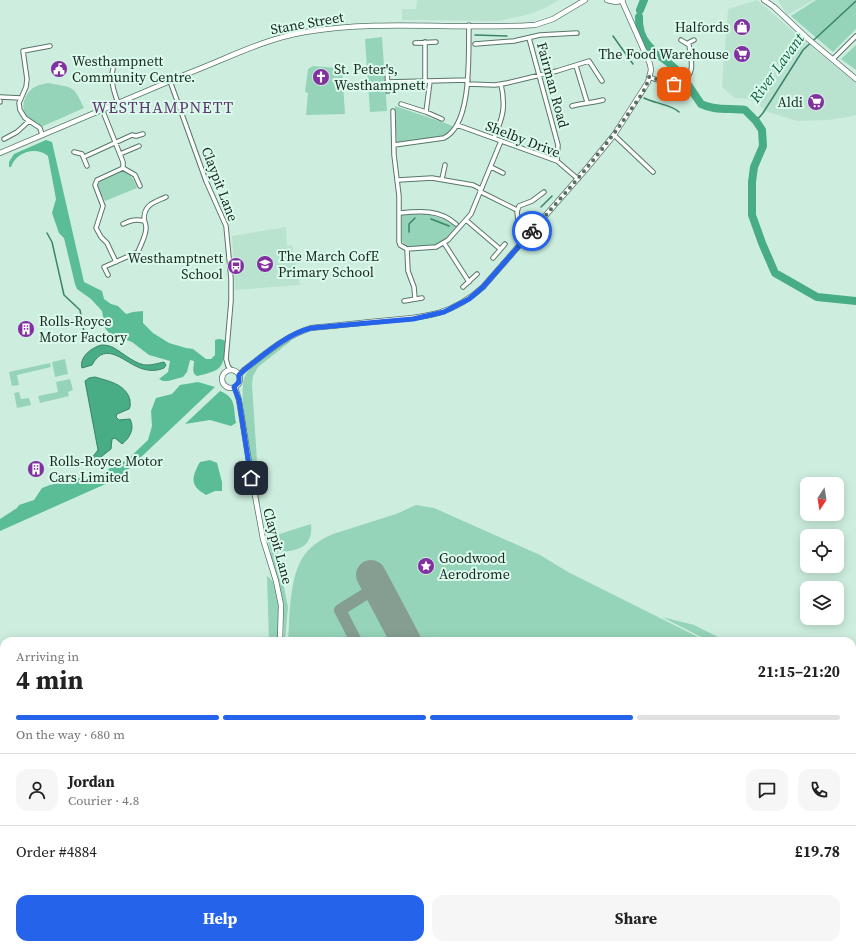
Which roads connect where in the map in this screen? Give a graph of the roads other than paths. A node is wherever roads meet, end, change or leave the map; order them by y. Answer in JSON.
{"nodes":[{"id":1,"x":585,"y":0,"type":"edge"},
{"id":2,"x":607,"y":0,"type":"edge"},
{"id":3,"x":622,"y":0,"type":"edge"},
{"id":4,"x":764,"y":0,"type":"edge"},
{"id":5,"x":770,"y":0,"type":"edge"},
{"id":6,"x":774,"y":7,"type":"junction"},
{"id":7,"x":469,"y":25,"type":"junction"},
{"id":8,"x":577,"y":33,"type":"dead end"},
{"id":9,"x":856,"y":36,"type":"edge"},
{"id":10,"x":529,"y":38,"type":"junction"},
{"id":11,"x":680,"y":40,"type":"dead end"},
{"id":12,"x":694,"y":40,"type":"dead end"},
{"id":13,"x":425,"y":42,"type":"junction"},
{"id":14,"x":436,"y":42,"type":"dead end"},
{"id":15,"x":415,"y":43,"type":"dead end"},
{"id":16,"x":688,"y":43,"type":"junction"},
{"id":17,"x":475,"y":44,"type":"dead end"},
{"id":18,"x":50,"y":46,"type":"dead end"},
{"id":19,"x":833,"y":59,"type":"junction"},
{"id":20,"x":576,"y":66,"type":"junction"},
{"id":21,"x":113,"y":69,"type":"dead end"},
{"id":22,"x":387,"y":71,"type":"dead end"},
{"id":23,"x":538,"y":75,"type":"junction"},
{"id":24,"x":649,"y":77,"type":"junction"},
{"id":25,"x":856,"y":79,"type":"edge"},
{"id":26,"x":170,"y":81,"type":"junction"},
{"id":27,"x":428,"y":81,"type":"junction"},
{"id":28,"x":602,"y":81,"type":"dead end"},
{"id":29,"x":387,"y":82,"type":"junction"},
{"id":30,"x":468,"y":82,"type":"junction"},
{"id":31,"x":501,"y":84,"type":"junction"},
{"id":32,"x":388,"y":92,"type":"dead end"},
{"id":33,"x":0,"y":97,"type":"edge"},
{"id":34,"x":21,"y":98,"type":"junction"},
{"id":35,"x":603,"y":100,"type":"dead end"},
{"id":36,"x":118,"y":102,"type":"junction"},
{"id":37,"x":587,"y":102,"type":"junction"},
{"id":38,"x":402,"y":104,"type":"dead end"},
{"id":39,"x":572,"y":106,"type":"dead end"},
{"id":40,"x":102,"y":109,"type":"junction"},
{"id":41,"x":393,"y":111,"type":"dead end"},
{"id":42,"x":426,"y":112,"type":"junction"},
{"id":43,"x":442,"y":119,"type":"dead end"},
{"id":44,"x":29,"y":121,"type":"junction"},
{"id":45,"x":457,"y":125,"type":"junction"},
{"id":46,"x":143,"y":134,"type":"dead end"},
{"id":47,"x":42,"y":135,"type":"junction"},
{"id":48,"x":614,"y":135,"type":"junction"},
{"id":49,"x":494,"y":138,"type":"junction"},
{"id":50,"x":4,"y":139,"type":"dead end"},
{"id":51,"x":501,"y":141,"type":"junction"},
{"id":52,"x":115,"y":143,"type":"junction"},
{"id":53,"x":394,"y":145,"type":"junction"},
{"id":54,"x":139,"y":146,"type":"dead end"},
{"id":55,"x":74,"y":152,"type":"dead end"},
{"id":56,"x":0,"y":153,"type":"edge"},
{"id":57,"x":120,"y":154,"type":"junction"},
{"id":58,"x":84,"y":157,"type":"junction"},
{"id":59,"x":557,"y":161,"type":"junction"},
{"id":60,"x":445,"y":165,"type":"dead end"},
{"id":61,"x":87,"y":166,"type":"dead end"},
{"id":62,"x":491,"y":167,"type":"junction"},
{"id":63,"x":123,"y":168,"type":"junction"},
{"id":64,"x":653,"y":172,"type":"dead end"},
{"id":65,"x":503,"y":173,"type":"dead end"},
{"id":66,"x":442,"y":179,"type":"junction"},
{"id":67,"x":578,"y":179,"type":"junction"},
{"id":68,"x":398,"y":180,"type":"junction"},
{"id":69,"x":140,"y":186,"type":"dead end"},
{"id":70,"x":481,"y":192,"type":"junction"},
{"id":71,"x":544,"y":192,"type":"dead end"},
{"id":72,"x":166,"y":197,"type":"dead end"},
{"id":73,"x":517,"y":210,"type":"junction"},
{"id":74,"x":399,"y":213,"type":"junction"},
{"id":75,"x":466,"y":220,"type":"junction"},
{"id":76,"x":518,"y":220,"type":"dead end"},
{"id":77,"x":144,"y":221,"type":"junction"},
{"id":78,"x":123,"y":224,"type":"dead end"},
{"id":79,"x":456,"y":224,"type":"dead end"},
{"id":80,"x":444,"y":243,"type":"junction"},
{"id":81,"x":505,"y":244,"type":"dead end"},
{"id":82,"x":407,"y":249,"type":"junction"},
{"id":83,"x":500,"y":249,"type":"junction"},
{"id":84,"x":493,"y":258,"type":"dead end"},
{"id":85,"x":116,"y":262,"type":"junction"},
{"id":86,"x":477,"y":274,"type":"dead end"},
{"id":87,"x":108,"y":275,"type":"dead end"},
{"id":88,"x":469,"y":282,"type":"junction"},
{"id":89,"x":463,"y":287,"type":"dead end"},
{"id":90,"x":422,"y":298,"type":"dead end"},
{"id":91,"x":415,"y":299,"type":"junction"},
{"id":92,"x":404,"y":301,"type":"dead end"},
{"id":93,"x":231,"y":370,"type":"junction"},
{"id":94,"x":239,"y":375,"type":"junction"},
{"id":95,"x":234,"y":387,"type":"junction"},
{"id":96,"x":280,"y":637,"type":"edge"}],
"edges":[{"from":1,"to":7,"type":"street","name":"Stane Street"},
{"from":2,"to":3,"type":"street"},
{"from":3,"to":24,"type":"street"},
{"from":4,"to":6,"type":"street"},
{"from":5,"to":6,"type":"street"},
{"from":6,"to":19,"type":"street"},
{"from":7,"to":26,"type":"street","name":"Stane Street"},
{"from":7,"to":30,"type":"street"},
{"from":8,"to":10,"type":"street","name":"Fairman Road"},
{"from":9,"to":19,"type":"street"},
{"from":10,"to":17,"type":"street","name":"Fairman Road"},
{"from":10,"to":23,"type":"street","name":"Fairman Road"},
{"from":11,"to":16,"type":"street"},
{"from":12,"to":16,"type":"street"},
{"from":13,"to":14,"type":"street"},
{"from":13,"to":15,"type":"street"},
{"from":13,"to":27,"type":"street"},
{"from":16,"to":24,"type":"street"},
{"from":18,"to":34,"type":"street"},
{"from":19,"to":25,"type":"street"},
{"from":20,"to":23,"type":"street"},
{"from":20,"to":28,"type":"street"},
{"from":20,"to":37,"type":"street"},
{"from":21,"to":36,"type":"street"},
{"from":22,"to":29,"type":"street"},
{"from":23,"to":31,"type":"street"},
{"from":23,"to":59,"type":"street","name":"Fairman Road"},
{"from":24,"to":48,"type":"street"},
{"from":26,"to":36,"type":"street","name":"Stane Street"},
{"from":26,"to":93,"type":"street","name":"Claypit Lane"},
{"from":27,"to":29,"type":"street"},
{"from":27,"to":30,"type":"street"},
{"from":27,"to":42,"type":"street"},
{"from":29,"to":32,"type":"street"},
{"from":30,"to":31,"type":"street"},
{"from":30,"to":45,"type":"street"},
{"from":31,"to":49,"type":"street"},
{"from":33,"to":34,"type":"street"},
{"from":34,"to":44,"type":"street"},
{"from":35,"to":37,"type":"street"},
{"from":36,"to":40,"type":"street","name":"Stane Street"},
{"from":37,"to":39,"type":"street"},
{"from":38,"to":42,"type":"street"},
{"from":40,"to":47,"type":"street","name":"Stane Street"},
{"from":40,"to":52,"type":"street"},
{"from":41,"to":53,"type":"street"},
{"from":42,"to":43,"type":"street"},
{"from":44,"to":47,"type":"street"},
{"from":44,"to":50,"type":"street"},
{"from":45,"to":49,"type":"street","name":"Shelby Drive"},
{"from":45,"to":53,"type":"street"},
{"from":46,"to":52,"type":"street"},
{"from":47,"to":56,"type":"street","name":"Stane Street"},
{"from":48,"to":64,"type":"street"},
{"from":48,"to":67,"type":"street"},
{"from":49,"to":51,"type":"street","name":"Shelby Drive"},
{"from":51,"to":59,"type":"street","name":"Shelby Drive"},
{"from":51,"to":62,"type":"street"},
{"from":52,"to":57,"type":"street"},
{"from":52,"to":58,"type":"street"},
{"from":53,"to":68,"type":"street"},
{"from":54,"to":57,"type":"street"},
{"from":55,"to":58,"type":"street"},
{"from":57,"to":63,"type":"street"},
{"from":58,"to":61,"type":"street"},
{"from":59,"to":67,"type":"street","name":"Shelby Drive"},
{"from":60,"to":66,"type":"street"},
{"from":62,"to":65,"type":"street"},
{"from":62,"to":70,"type":"street"},
{"from":63,"to":69,"type":"street"},
{"from":63,"to":85,"type":"street"},
{"from":66,"to":68,"type":"street"},
{"from":66,"to":70,"type":"street"},
{"from":67,"to":94,"type":"street"},
{"from":68,"to":74,"type":"street"},
{"from":70,"to":73,"type":"street"},
{"from":70,"to":75,"type":"street"},
{"from":71,"to":73,"type":"street"},
{"from":72,"to":77,"type":"street"},
{"from":73,"to":76,"type":"street"},
{"from":74,"to":79,"type":"street"},
{"from":74,"to":82,"type":"street"},
{"from":75,"to":80,"type":"street"},
{"from":75,"to":83,"type":"street"},
{"from":77,"to":78,"type":"street"},
{"from":77,"to":85,"type":"street"},
{"from":80,"to":82,"type":"street"},
{"from":80,"to":88,"type":"street"},
{"from":81,"to":83,"type":"street"},
{"from":82,"to":91,"type":"street"},
{"from":83,"to":84,"type":"street"},
{"from":85,"to":87,"type":"street"},
{"from":86,"to":88,"type":"street"},
{"from":88,"to":89,"type":"street"},
{"from":90,"to":91,"type":"street"},
{"from":91,"to":92,"type":"street"},
{"from":93,"to":94,"type":"street"},
{"from":93,"to":95,"type":"street"},
{"from":94,"to":95,"type":"street"},
{"from":95,"to":96,"type":"street","name":"Claypit Lane"}]}
